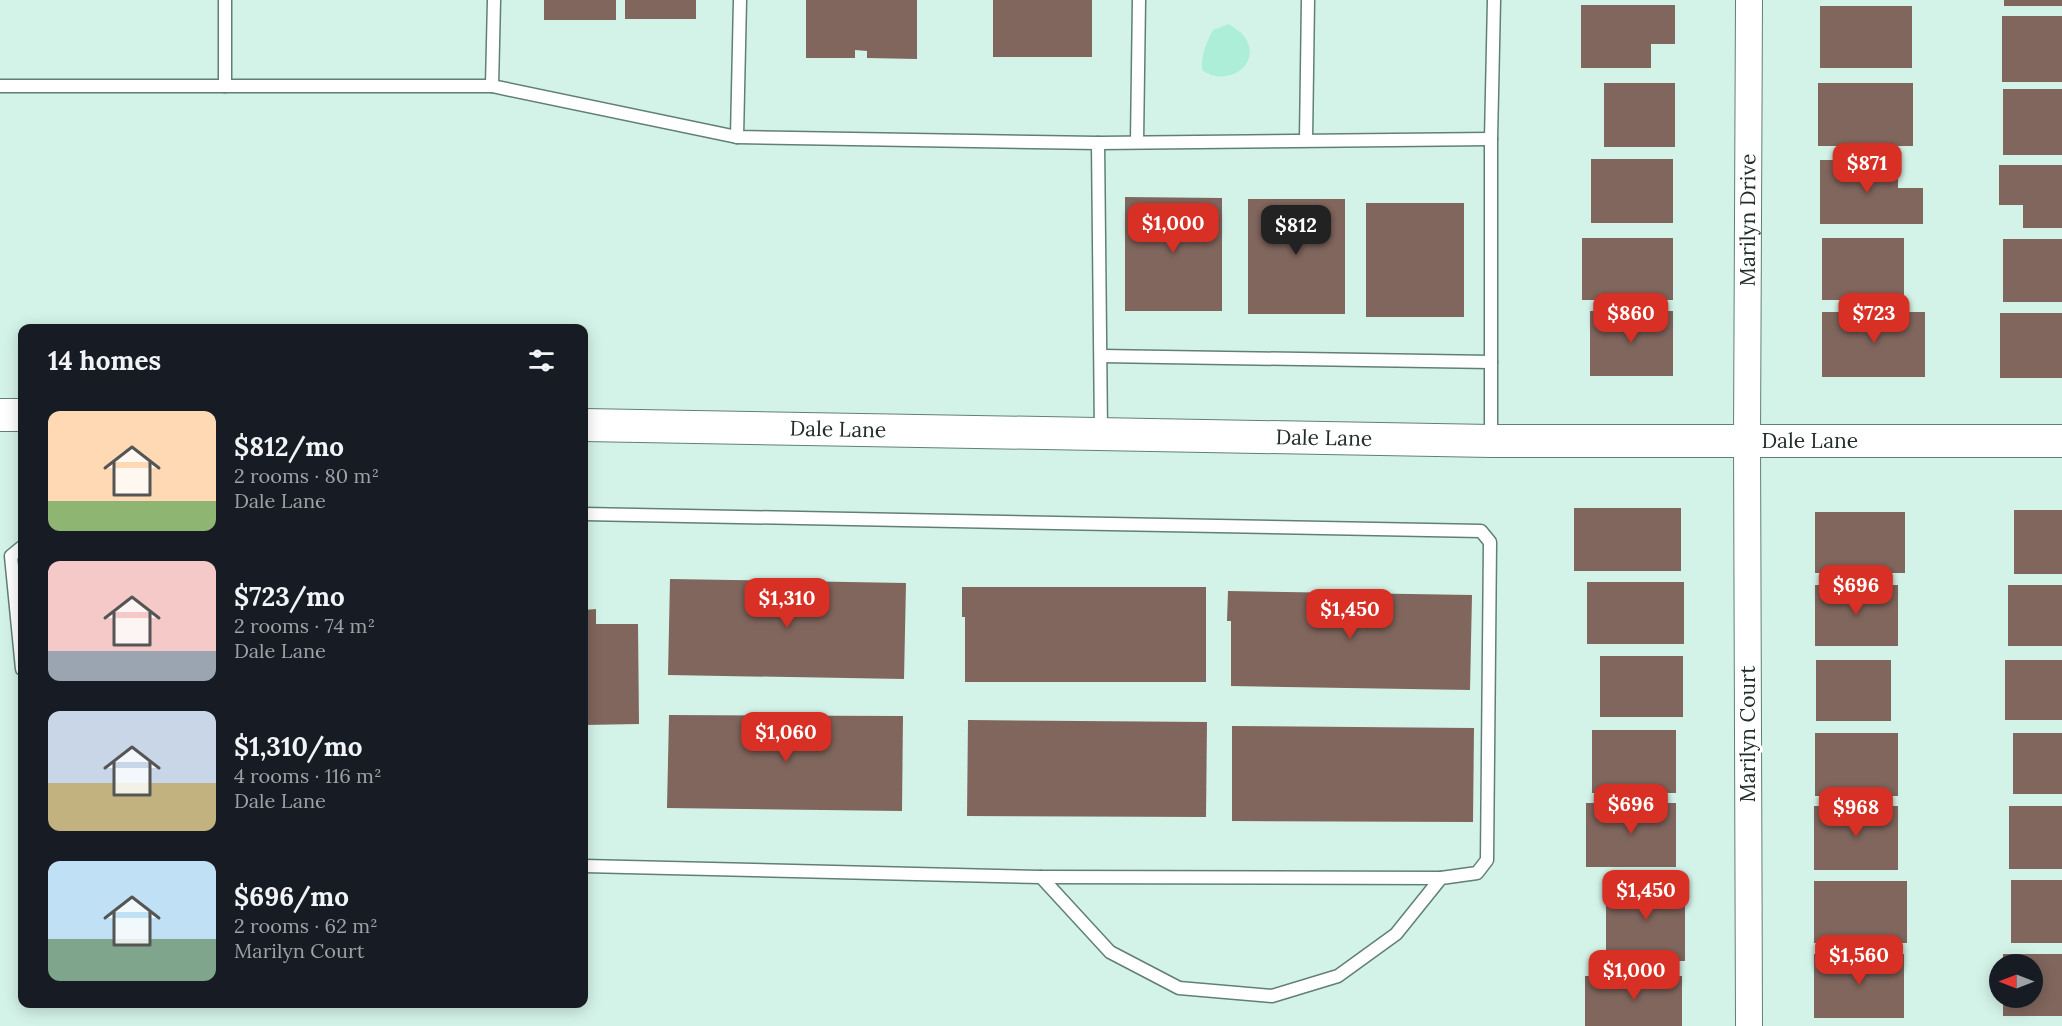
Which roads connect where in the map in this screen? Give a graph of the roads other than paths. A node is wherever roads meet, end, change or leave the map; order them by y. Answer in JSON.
{"nodes":[{"id":1,"x":225,"y":0,"type":"edge"},
{"id":2,"x":494,"y":0,"type":"edge"},
{"id":3,"x":740,"y":0,"type":"edge"},
{"id":4,"x":1139,"y":0,"type":"edge"},
{"id":5,"x":1308,"y":0,"type":"edge"},
{"id":6,"x":1494,"y":0,"type":"edge"},
{"id":7,"x":1749,"y":0,"type":"edge"},
{"id":8,"x":0,"y":86,"type":"edge"},
{"id":9,"x":225,"y":86,"type":"junction"},
{"id":10,"x":492,"y":86,"type":"junction"},
{"id":11,"x":737,"y":137,"type":"junction"},
{"id":12,"x":1491,"y":139,"type":"junction"},
{"id":13,"x":1306,"y":140,"type":"junction"},
{"id":14,"x":1137,"y":142,"type":"junction"},
{"id":15,"x":1098,"y":143,"type":"junction"},
{"id":16,"x":1101,"y":356,"type":"junction"},
{"id":17,"x":1491,"y":362,"type":"junction"},
{"id":18,"x":0,"y":415,"type":"edge"},
{"id":19,"x":18,"y":415,"type":"edge"},
{"id":20,"x":588,"y":425,"type":"edge"},
{"id":21,"x":1101,"y":434,"type":"junction"},
{"id":22,"x":1491,"y":441,"type":"junction"},
{"id":23,"x":1747,"y":441,"type":"junction"},
{"id":24,"x":2062,"y":441,"type":"edge"},
{"id":25,"x":588,"y":514,"type":"edge"},
{"id":26,"x":18,"y":550,"type":"edge"},
{"id":27,"x":18,"y":628,"type":"edge"},
{"id":28,"x":588,"y":866,"type":"edge"},
{"id":29,"x":1041,"y":877,"type":"junction"},
{"id":30,"x":1441,"y":878,"type":"junction"},
{"id":31,"x":1749,"y":1026,"type":"edge"}],
"edges":[{"from":1,"to":9,"type":"lane"},
{"from":2,"to":10,"type":"lane"},
{"from":3,"to":11,"type":"lane"},
{"from":4,"to":14,"type":"lane"},
{"from":5,"to":13,"type":"lane"},
{"from":6,"to":12,"type":"lane"},
{"from":7,"to":23,"type":"street","name":"Marilyn Drive"},
{"from":8,"to":9,"type":"lane"},
{"from":9,"to":10,"type":"lane"},
{"from":10,"to":11,"type":"lane"},
{"from":11,"to":15,"type":"lane"},
{"from":12,"to":13,"type":"lane"},
{"from":12,"to":17,"type":"lane"},
{"from":13,"to":14,"type":"lane"},
{"from":14,"to":15,"type":"lane"},
{"from":15,"to":16,"type":"lane"},
{"from":16,"to":17,"type":"lane"},
{"from":16,"to":21,"type":"lane"},
{"from":17,"to":22,"type":"lane"},
{"from":18,"to":19,"type":"street"},
{"from":20,"to":21,"type":"street","name":"Dale Lane"},
{"from":21,"to":22,"type":"street","name":"Dale Lane"},
{"from":22,"to":23,"type":"street","name":"Dale Lane"},
{"from":23,"to":24,"type":"street","name":"Dale Lane"},
{"from":23,"to":31,"type":"street","name":"Marilyn Court"},
{"from":25,"to":30,"type":"lane"},
{"from":26,"to":27,"type":"lane"},
{"from":28,"to":29,"type":"lane"},
{"from":29,"to":30,"type":"lane"},
{"from":29,"to":30,"type":"lane"}]}
